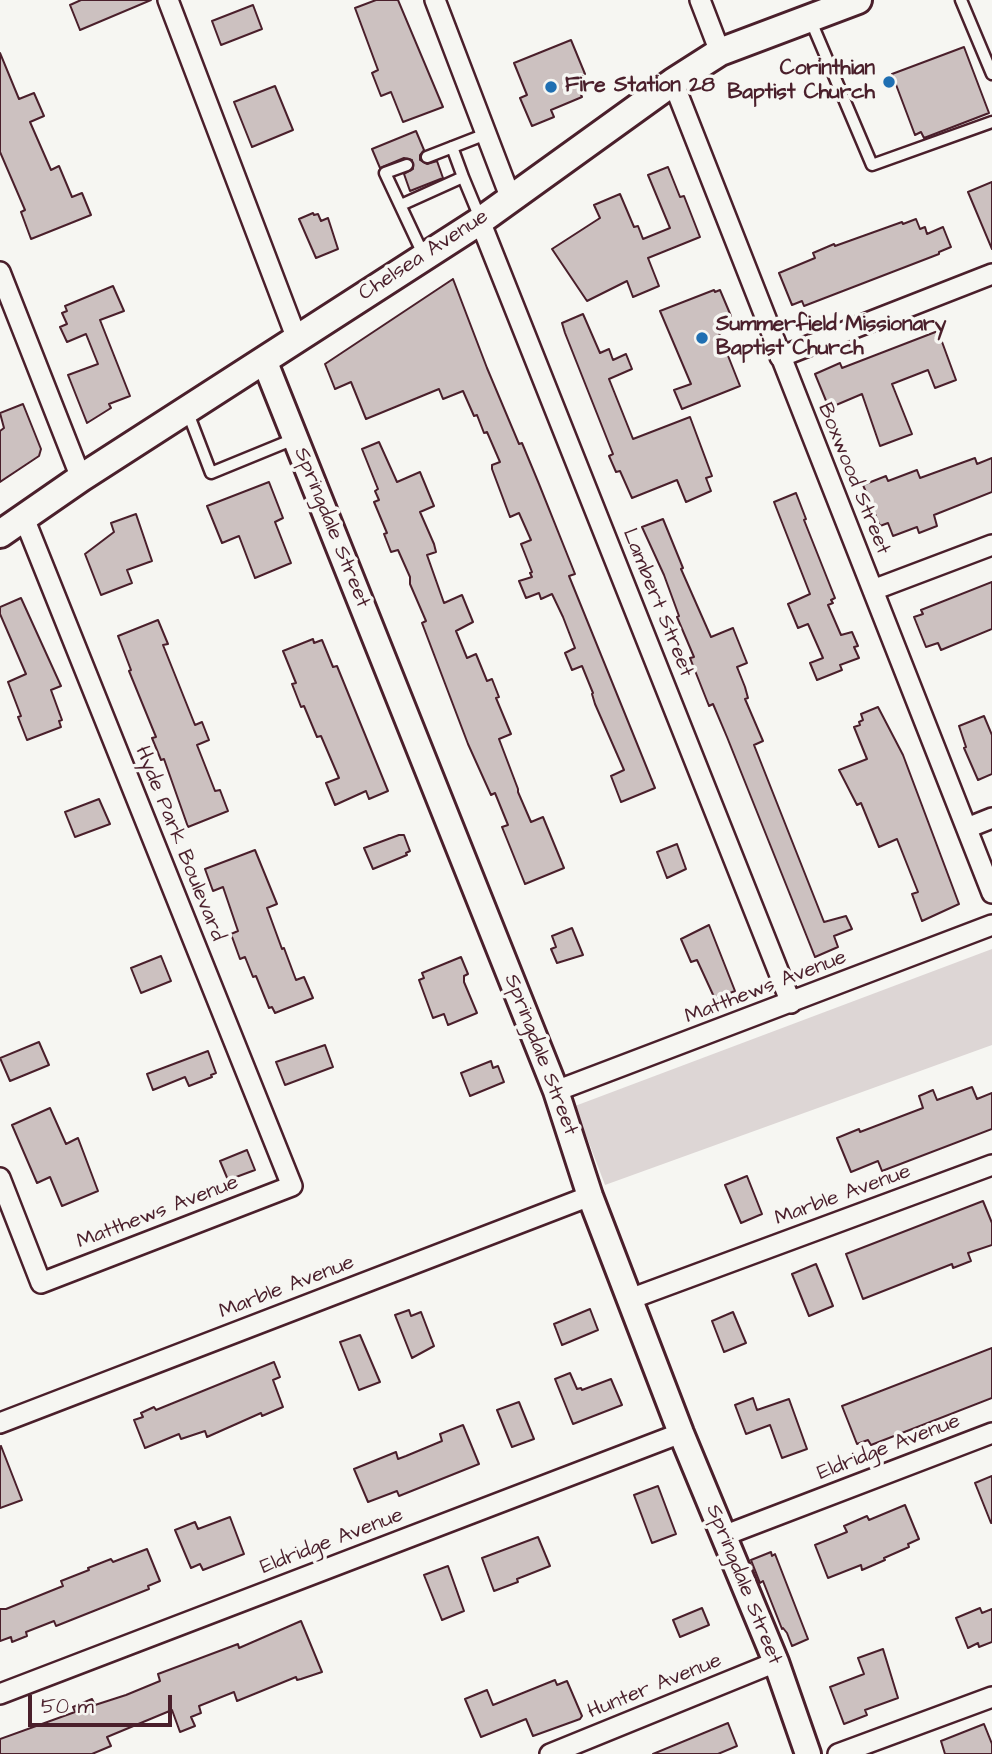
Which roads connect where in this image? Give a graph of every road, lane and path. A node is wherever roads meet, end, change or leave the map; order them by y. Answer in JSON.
{"nodes":[{"id":1,"x":169,"y":0,"type":"edge"},
{"id":2,"x":435,"y":0,"type":"edge"},
{"id":3,"x":700,"y":0,"type":"edge"},
{"id":4,"x":858,"y":0,"type":"edge"},
{"id":5,"x":961,"y":0,"type":"edge"},
{"id":6,"x":810,"y":18,"type":"junction"},
{"id":7,"x":720,"y":52,"type":"junction"},
{"id":8,"x":992,"y":74,"type":"edge"},
{"id":9,"x":673,"y":82,"type":"junction"},
{"id":10,"x":992,"y":122,"type":"edge"},
{"id":11,"x":486,"y":134,"type":"junction"},
{"id":12,"x":453,"y":147,"type":"junction"},
{"id":13,"x":427,"y":157,"type":"dead end"},
{"id":14,"x":407,"y":165,"type":"dead end"},
{"id":15,"x":463,"y":177,"type":"junction"},
{"id":16,"x":511,"y":199,"type":"junction"},
{"id":17,"x":401,"y":205,"type":"junction"},
{"id":18,"x":480,"y":221,"type":"junction"},
{"id":19,"x":424,"y":256,"type":"junction"},
{"id":20,"x":0,"y":272,"type":"edge"},
{"id":21,"x":992,"y":274,"type":"edge"},
{"id":22,"x":297,"y":339,"type":"junction"},
{"id":23,"x":780,"y":357,"type":"junction"},
{"id":24,"x":264,"y":360,"type":"junction"},
{"id":25,"x":186,"y":409,"type":"junction"},
{"id":26,"x":296,"y":439,"type":"junction"},
{"id":27,"x":81,"y":478,"type":"junction"},
{"id":28,"x":24,"y":518,"type":"junction"},
{"id":29,"x":0,"y":534,"type":"edge"},
{"id":30,"x":992,"y":545,"type":"edge"},
{"id":31,"x":873,"y":590,"type":"junction"},
{"id":32,"x":992,"y":818,"type":"edge"},
{"id":33,"x":967,"y":828,"type":"junction"},
{"id":34,"x":992,"y":893,"type":"edge"},
{"id":35,"x":992,"y":925,"type":"edge"},
{"id":36,"x":791,"y":1003,"type":"junction"},
{"id":37,"x":556,"y":1091,"type":"junction"},
{"id":38,"x":992,"y":1166,"type":"edge"},
{"id":39,"x":0,"y":1178,"type":"edge"},
{"id":40,"x":292,"y":1186,"type":"joint"},
{"id":41,"x":590,"y":1196,"type":"junction"},
{"id":42,"x":630,"y":1299,"type":"junction"},
{"id":43,"x":0,"y":1423,"type":"edge"},
{"id":44,"x":681,"y":1433,"type":"junction"},
{"id":45,"x":992,"y":1433,"type":"edge"},
{"id":46,"x":723,"y":1536,"type":"junction"},
{"id":47,"x":776,"y":1662,"type":"junction"},
{"id":48,"x":0,"y":1694,"type":"edge"},
{"id":49,"x":992,"y":1697,"type":"edge"},
{"id":50,"x":550,"y":1754,"type":"edge"},
{"id":51,"x":808,"y":1754,"type":"edge"},
{"id":52,"x":838,"y":1754,"type":"edge"}],
"edges":[{"from":1,"to":22,"type":"street"},
{"from":2,"to":11,"type":"street"},
{"from":3,"to":7,"type":"street"},
{"from":4,"to":6,"type":"main road","name":"Chelsea Avenue"},
{"from":5,"to":8,"type":"lane"},
{"from":6,"to":7,"type":"main road","name":"Chelsea Avenue"},
{"from":6,"to":10,"type":"lane"},
{"from":7,"to":9,"type":"main road","name":"Chelsea Avenue"},
{"from":9,"to":16,"type":"main road","name":"Chelsea Avenue"},
{"from":9,"to":23,"type":"street","name":"Boxwood Street"},
{"from":11,"to":12,"type":"lane"},
{"from":11,"to":16,"type":"street"},
{"from":12,"to":13,"type":"lane"},
{"from":12,"to":15,"type":"lane"},
{"from":14,"to":17,"type":"lane"},
{"from":15,"to":17,"type":"lane"},
{"from":15,"to":18,"type":"lane"},
{"from":16,"to":18,"type":"main road","name":"Chelsea Avenue"},
{"from":17,"to":19,"type":"lane"},
{"from":18,"to":19,"type":"main road","name":"Chelsea Avenue"},
{"from":18,"to":36,"type":"street","name":"Lambert Street"},
{"from":19,"to":22,"type":"main road","name":"Chelsea Avenue"},
{"from":20,"to":27,"type":"street"},
{"from":21,"to":23,"type":"street"},
{"from":22,"to":24,"type":"main road","name":"Chelsea Avenue"},
{"from":23,"to":31,"type":"street","name":"Boxwood Street"},
{"from":24,"to":25,"type":"main road","name":"Chelsea Avenue"},
{"from":24,"to":26,"type":"street","name":"Springdale Street"},
{"from":25,"to":26,"type":"lane"},
{"from":25,"to":27,"type":"main road","name":"Chelsea Avenue"},
{"from":26,"to":37,"type":"street","name":"Springdale Street"},
{"from":27,"to":28,"type":"main road","name":"Chelsea Avenue"},
{"from":28,"to":29,"type":"main road","name":"Chelsea Avenue"},
{"from":28,"to":40,"type":"street","name":"Hyde Park Boulevard"},
{"from":30,"to":31,"type":"street"},
{"from":31,"to":33,"type":"street","name":"Boxwood Street"},
{"from":32,"to":33,"type":"street"},
{"from":33,"to":34,"type":"street","name":"Boxwood Street"},
{"from":35,"to":36,"type":"street","name":"Matthews Avenue"},
{"from":36,"to":37,"type":"street","name":"Matthews Avenue"},
{"from":37,"to":41,"type":"street","name":"Springdale Street"},
{"from":38,"to":42,"type":"street","name":"Marble Avenue"},
{"from":39,"to":40,"type":"street","name":"Matthews Avenue"},
{"from":41,"to":42,"type":"street","name":"Springdale Street"},
{"from":41,"to":43,"type":"street","name":"Marble Avenue"},
{"from":42,"to":44,"type":"street","name":"Springdale Street"},
{"from":44,"to":46,"type":"street","name":"Springdale Street"},
{"from":44,"to":48,"type":"street","name":"Eldridge Avenue"},
{"from":45,"to":46,"type":"street","name":"Eldridge Avenue"},
{"from":46,"to":47,"type":"street","name":"Springdale Street"},
{"from":47,"to":50,"type":"street","name":"Hunter Avenue"},
{"from":47,"to":51,"type":"street","name":"Springdale Street"},
{"from":49,"to":52,"type":"street"}]}
